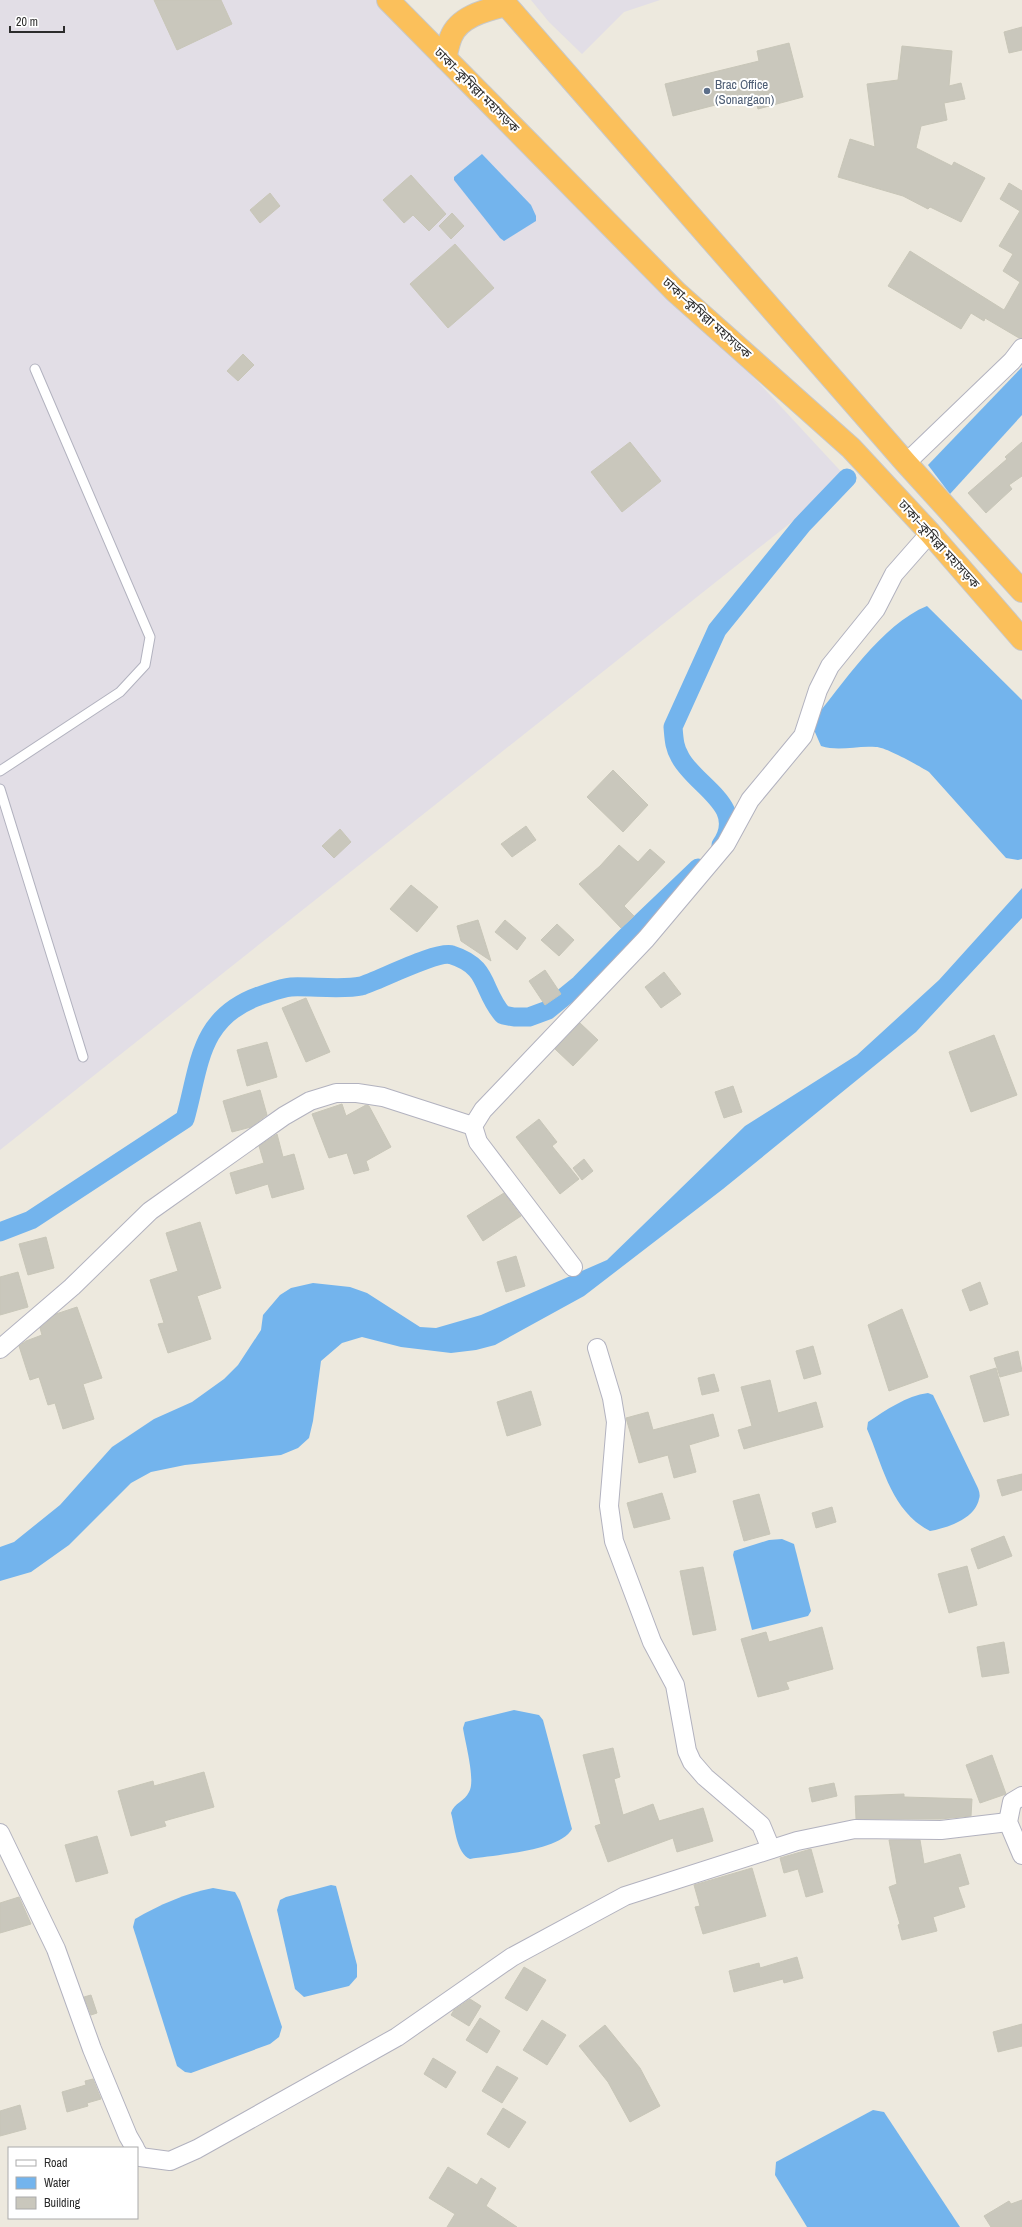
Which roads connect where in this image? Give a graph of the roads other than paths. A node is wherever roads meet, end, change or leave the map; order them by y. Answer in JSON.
{"nodes":[{"id":1,"x":388,"y":0,"type":"edge"},
{"id":2,"x":504,"y":2,"type":"edge"},
{"id":3,"x":446,"y":58,"type":"junction"},
{"id":4,"x":1022,"y":348,"type":"edge"},
{"id":5,"x":35,"y":369,"type":"dead end"},
{"id":6,"x":906,"y":463,"type":"junction"},
{"id":7,"x":930,"y":533,"type":"junction"},
{"id":8,"x":1022,"y":591,"type":"edge"},
{"id":9,"x":1022,"y":639,"type":"edge"},
{"id":10,"x":0,"y":771,"type":"edge"},
{"id":11,"x":0,"y":789,"type":"edge"},
{"id":12,"x":83,"y":1057,"type":"dead end"},
{"id":13,"x":473,"y":1126,"type":"junction"},
{"id":14,"x":573,"y":1267,"type":"dead end"},
{"id":15,"x":597,"y":1348,"type":"dead end"},
{"id":16,"x":0,"y":1349,"type":"edge"},
{"id":17,"x":1022,"y":1796,"type":"edge"},
{"id":18,"x":1008,"y":1822,"type":"junction"},
{"id":19,"x":0,"y":1833,"type":"edge"},
{"id":20,"x":771,"y":1849,"type":"junction"},
{"id":21,"x":1022,"y":1855,"type":"edge"},
{"id":22,"x":134,"y":2147,"type":"edge"},
{"id":23,"x":138,"y":2154,"type":"edge"}],
"edges":[{"from":1,"to":3,"type":"highway","name":"ঢাকা–কুমিল্লা মহাসড়ক"},
{"from":2,"to":3,"type":"highway"},
{"from":2,"to":6,"type":"highway"},
{"from":3,"to":7,"type":"highway","name":"ঢাকা–কুমিল্লা মহাসড়ক"},
{"from":4,"to":6,"type":"street"},
{"from":5,"to":10,"type":"lane"},
{"from":6,"to":8,"type":"highway"},
{"from":7,"to":9,"type":"highway","name":"ঢাকা–কুমিল্লা মহাসড়ক"},
{"from":7,"to":13,"type":"street"},
{"from":11,"to":12,"type":"lane"},
{"from":13,"to":14,"type":"street"},
{"from":13,"to":16,"type":"street"},
{"from":15,"to":20,"type":"street"},
{"from":17,"to":18,"type":"street"},
{"from":18,"to":20,"type":"street"},
{"from":18,"to":21,"type":"street"},
{"from":19,"to":22,"type":"street"},
{"from":20,"to":23,"type":"street"}]}
